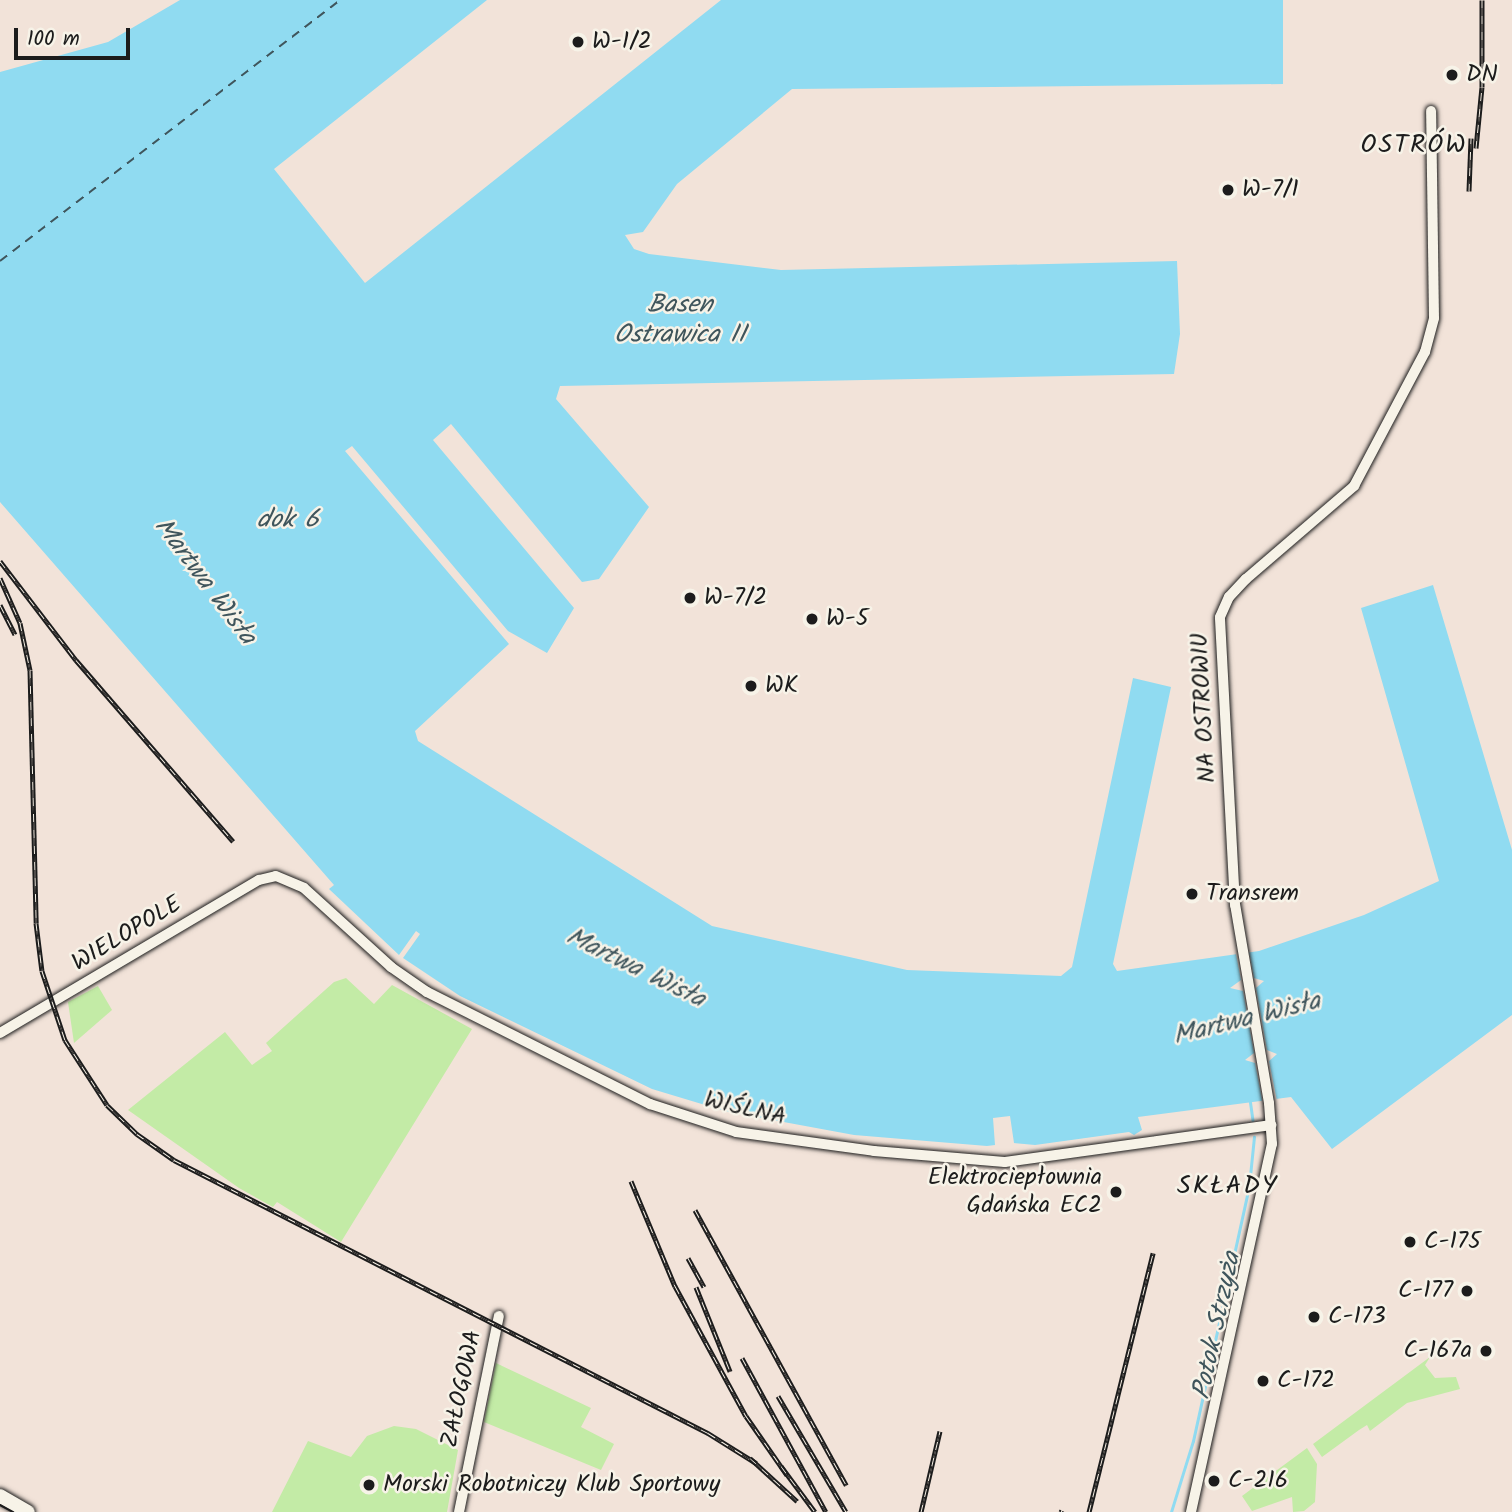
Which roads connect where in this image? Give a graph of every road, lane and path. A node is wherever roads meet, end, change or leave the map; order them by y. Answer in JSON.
{"nodes":[{"id":1,"x":1431,"y":111,"type":"dead end"},
{"id":2,"x":276,"y":876,"type":"joint"},
{"id":3,"x":0,"y":1032,"type":"edge"},
{"id":4,"x":1271,"y":1125,"type":"junction"},
{"id":5,"x":499,"y":1316,"type":"dead end"},
{"id":6,"x":0,"y":1496,"type":"edge"},
{"id":7,"x":27,"y":1512,"type":"edge"},
{"id":8,"x":459,"y":1512,"type":"edge"},
{"id":9,"x":1191,"y":1512,"type":"edge"}],
"edges":[{"from":1,"to":4,"type":"street","name":"NA OSTROWIU"},
{"from":2,"to":3,"type":"street","name":"WIELOPOLE"},
{"from":2,"to":4,"type":"street","name":"WIŚLNA"},
{"from":4,"to":9,"type":"street","name":"NA OSTROWIU"},
{"from":5,"to":8,"type":"street","name":"ZAŁOGOWA"},
{"from":6,"to":7,"type":"main road"}]}
